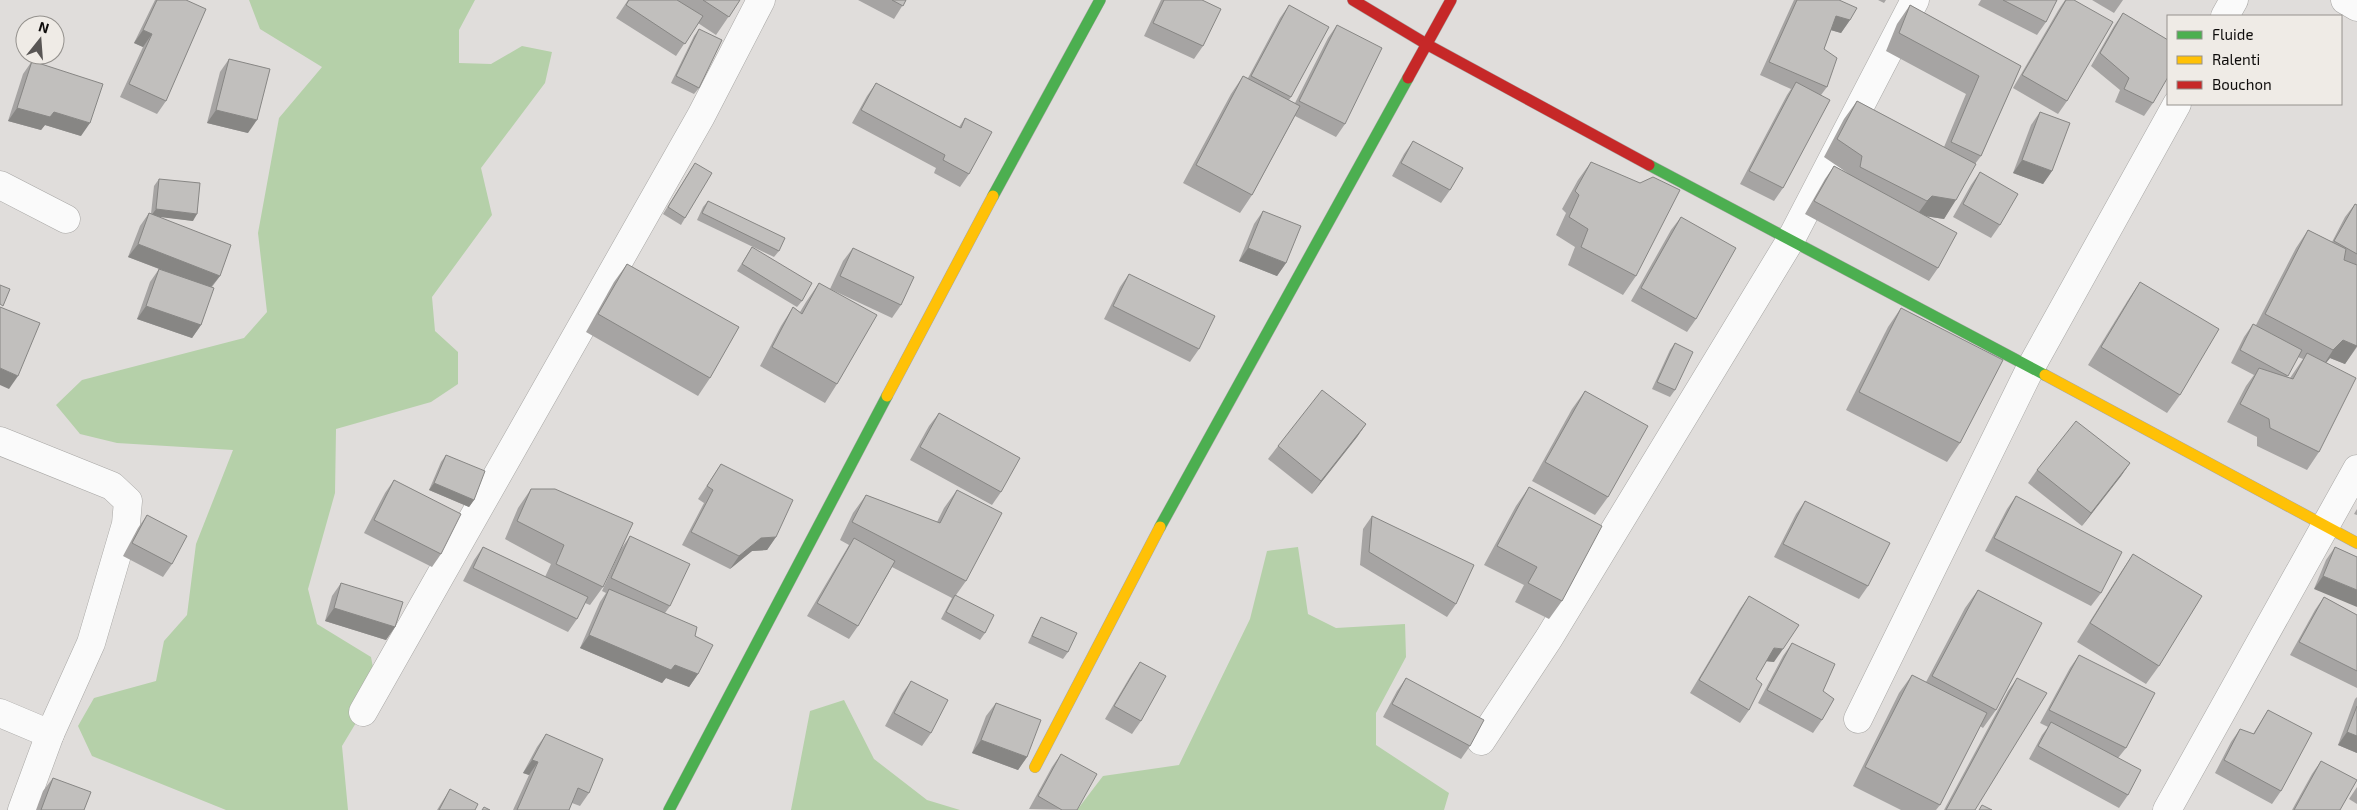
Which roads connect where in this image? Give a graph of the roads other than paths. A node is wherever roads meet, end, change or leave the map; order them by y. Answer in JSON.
{"nodes":[{"id":1,"x":761,"y":0,"type":"edge"},
{"id":2,"x":1100,"y":0,"type":"edge"},
{"id":3,"x":1353,"y":0,"type":"edge"},
{"id":4,"x":1451,"y":0,"type":"edge"},
{"id":5,"x":1915,"y":0,"type":"edge"},
{"id":6,"x":2234,"y":0,"type":"edge"},
{"id":7,"x":2345,"y":0,"type":"edge"},
{"id":8,"x":2357,"y":7,"type":"edge"},
{"id":9,"x":2226,"y":15,"type":"edge"},
{"id":10,"x":1428,"y":45,"type":"junction"},
{"id":11,"x":2175,"y":105,"type":"edge"},
{"id":12,"x":0,"y":185,"type":"edge"},
{"id":13,"x":66,"y":218,"type":"dead end"},
{"id":14,"x":1790,"y":241,"type":"junction"},
{"id":15,"x":2031,"y":367,"type":"junction"},
{"id":16,"x":0,"y":440,"type":"edge"},
{"id":17,"x":2357,"y":469,"type":"edge"},
{"id":18,"x":2326,"y":526,"type":"junction"},
{"id":19,"x":2357,"y":542,"type":"edge"},
{"id":20,"x":363,"y":712,"type":"dead end"},
{"id":21,"x":0,"y":713,"type":"edge"},
{"id":22,"x":1858,"y":719,"type":"dead end"},
{"id":23,"x":50,"y":734,"type":"junction"},
{"id":24,"x":1481,"y":741,"type":"edge"},
{"id":25,"x":1035,"y":767,"type":"dead end"},
{"id":26,"x":22,"y":810,"type":"edge"},
{"id":27,"x":668,"y":810,"type":"edge"},
{"id":28,"x":2167,"y":810,"type":"edge"}],
"edges":[{"from":1,"to":20,"type":"street"},
{"from":2,"to":27,"type":"street"},
{"from":3,"to":10,"type":"street"},
{"from":4,"to":10,"type":"street"},
{"from":5,"to":14,"type":"street"},
{"from":6,"to":9,"type":"street"},
{"from":7,"to":8,"type":"street"},
{"from":10,"to":14,"type":"street"},
{"from":10,"to":25,"type":"street"},
{"from":11,"to":15,"type":"street"},
{"from":12,"to":13,"type":"street"},
{"from":14,"to":15,"type":"street"},
{"from":14,"to":24,"type":"street"},
{"from":15,"to":18,"type":"street"},
{"from":15,"to":22,"type":"street"},
{"from":16,"to":23,"type":"street"},
{"from":17,"to":18,"type":"street"},
{"from":18,"to":19,"type":"street"},
{"from":18,"to":28,"type":"street"},
{"from":21,"to":23,"type":"street"},
{"from":23,"to":26,"type":"street"}]}
